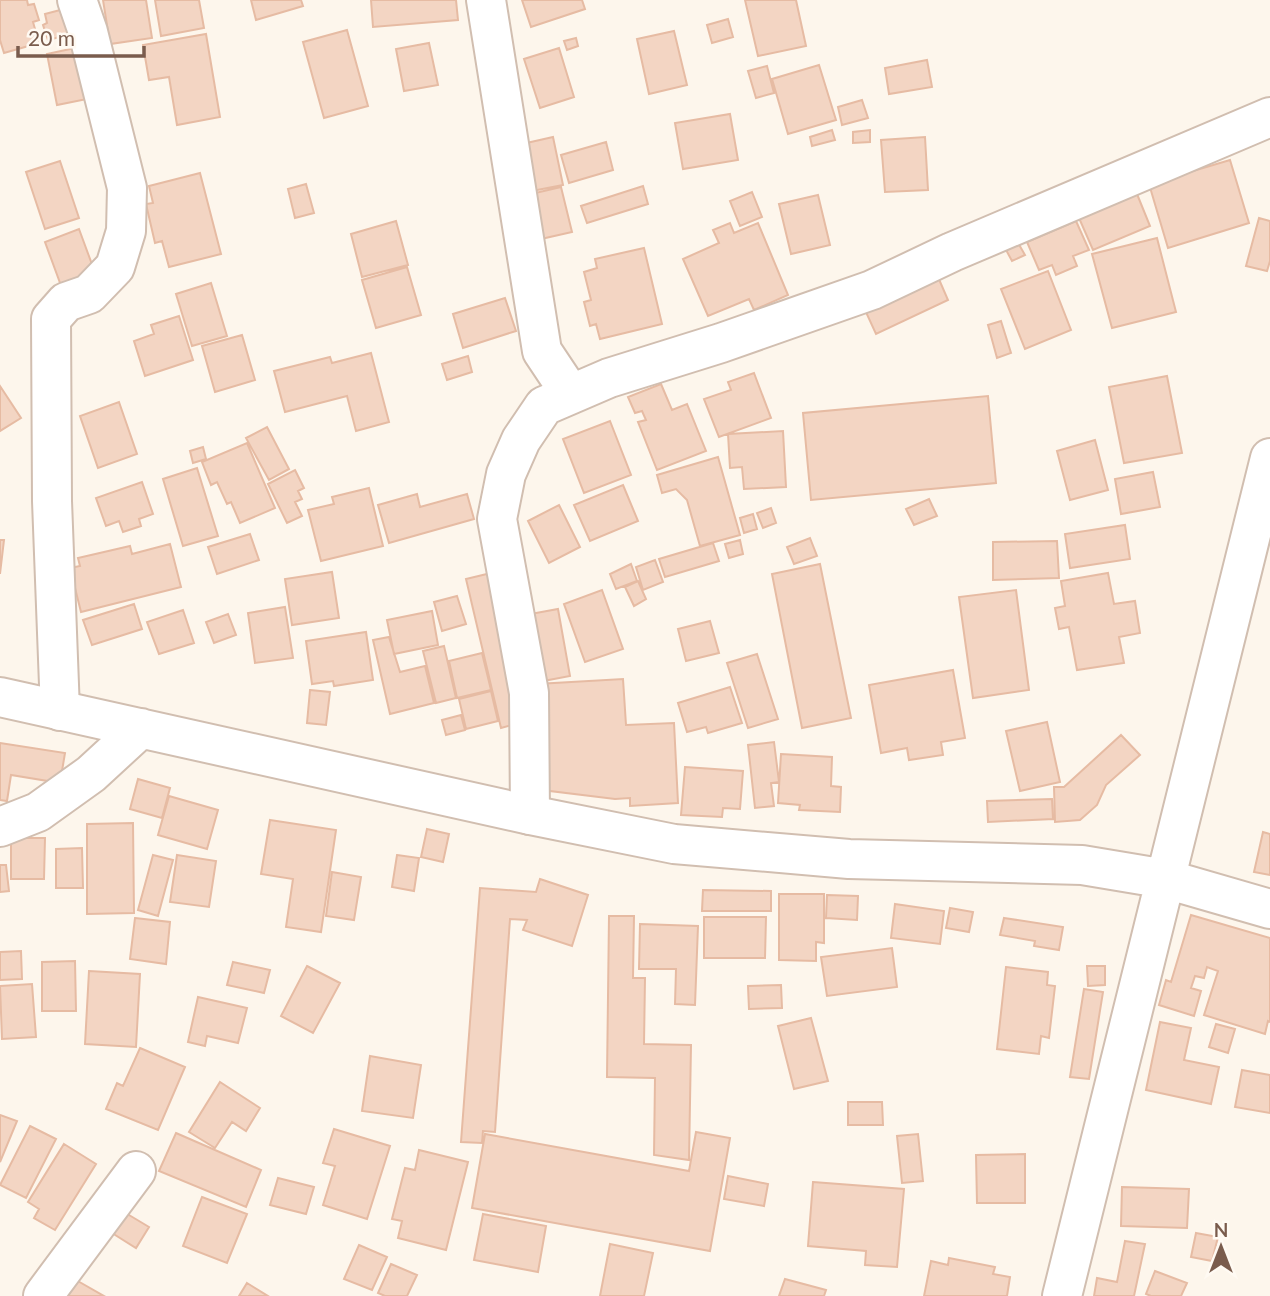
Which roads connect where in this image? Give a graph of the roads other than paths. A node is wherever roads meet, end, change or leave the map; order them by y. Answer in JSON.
{"nodes":[{"id":1,"x":76,"y":0,"type":"edge"},
{"id":2,"x":486,"y":0,"type":"edge"},
{"id":3,"x":1270,"y":117,"type":"edge"},
{"id":4,"x":570,"y":393,"type":"junction"},
{"id":5,"x":1270,"y":458,"type":"edge"},
{"id":6,"x":0,"y":697,"type":"edge"},
{"id":7,"x":60,"y":711,"type":"junction"},
{"id":8,"x":141,"y":727,"type":"junction"},
{"id":9,"x":530,"y":815,"type":"junction"},
{"id":10,"x":0,"y":827,"type":"edge"},
{"id":11,"x":1166,"y":879,"type":"junction"},
{"id":12,"x":1270,"y":909,"type":"edge"},
{"id":13,"x":136,"y":1171,"type":"dead end"},
{"id":14,"x":43,"y":1296,"type":"edge"},
{"id":15,"x":1062,"y":1296,"type":"edge"}],
"edges":[{"from":1,"to":7,"type":"street"},
{"from":2,"to":4,"type":"street"},
{"from":3,"to":4,"type":"street"},
{"from":4,"to":9,"type":"street"},
{"from":5,"to":11,"type":"street"},
{"from":6,"to":7,"type":"street"},
{"from":7,"to":8,"type":"street"},
{"from":8,"to":9,"type":"street"},
{"from":8,"to":10,"type":"street"},
{"from":9,"to":11,"type":"street"},
{"from":11,"to":12,"type":"street"},
{"from":11,"to":15,"type":"street"},
{"from":13,"to":14,"type":"street"}]}
